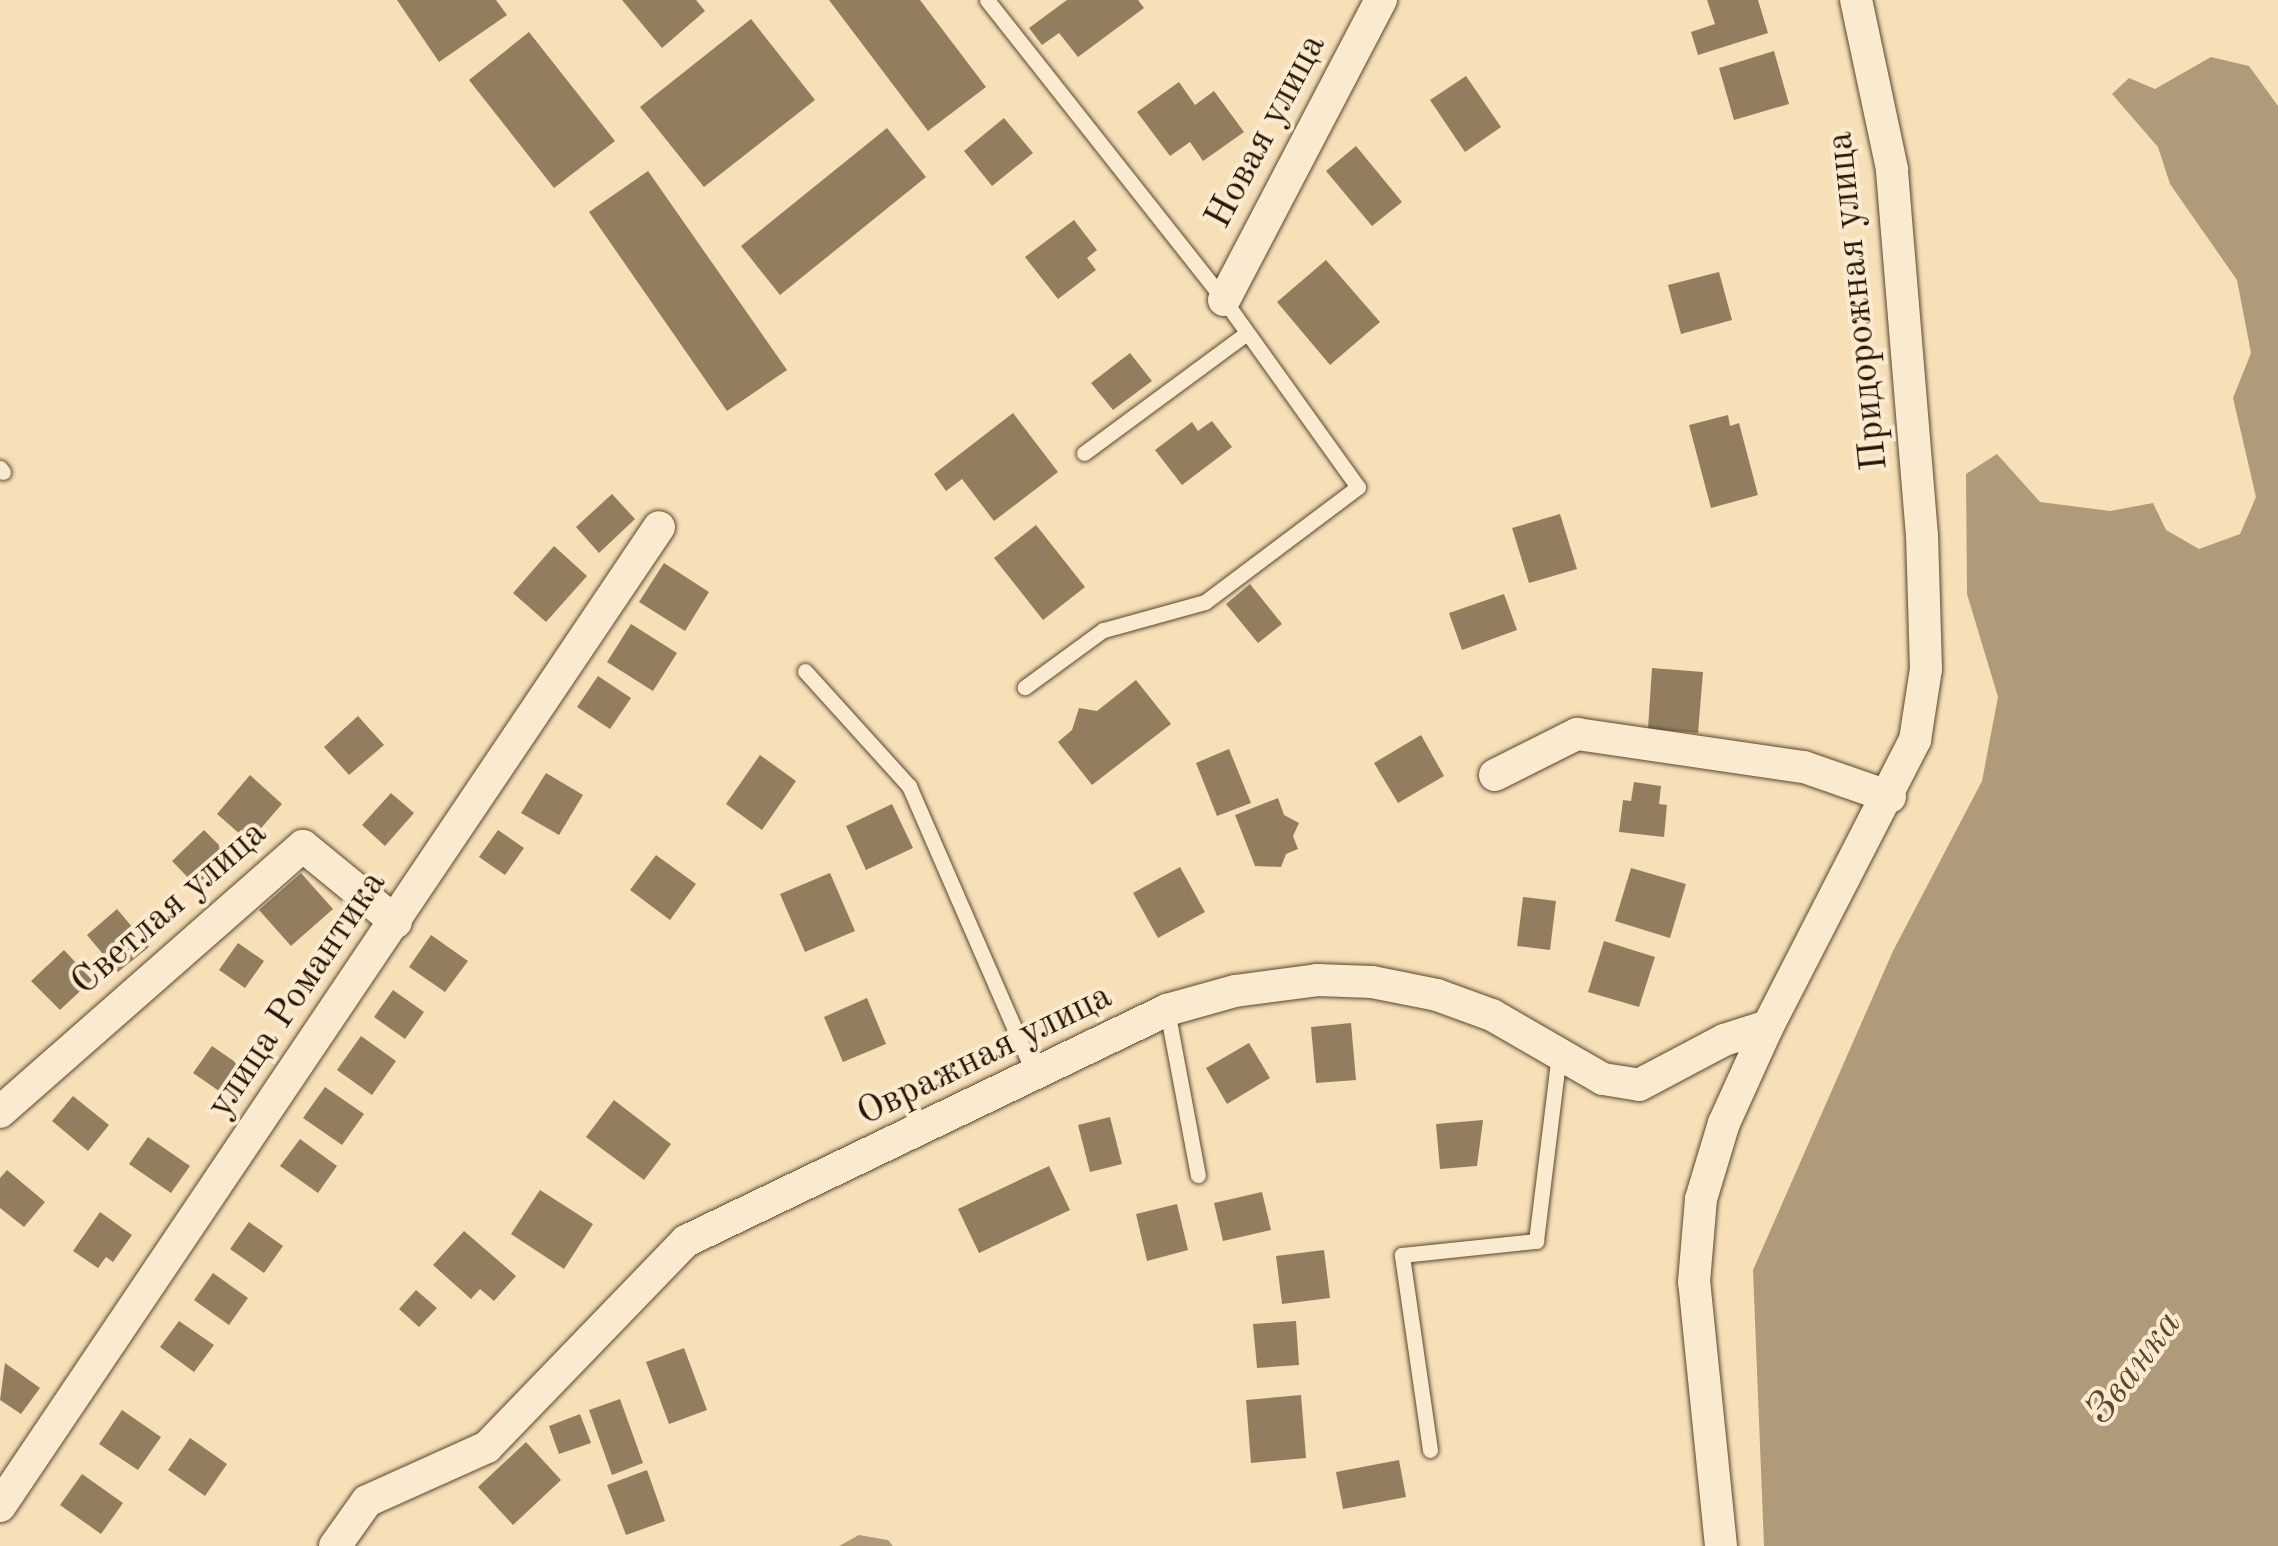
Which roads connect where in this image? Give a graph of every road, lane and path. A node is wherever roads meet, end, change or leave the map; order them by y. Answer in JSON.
{"nodes":[{"id":1,"x":987,"y":0,"type":"edge"},
{"id":2,"x":1381,"y":0,"type":"edge"},
{"id":3,"x":1856,"y":0,"type":"edge"},
{"id":4,"x":1224,"y":300,"type":"junction"},
{"id":5,"x":1248,"y":333,"type":"junction"},
{"id":6,"x":1084,"y":453,"type":"dead end"},
{"id":7,"x":659,"y":527,"type":"dead end"},
{"id":8,"x":804,"y":671,"type":"dead end"},
{"id":9,"x":1025,"y":687,"type":"dead end"},
{"id":10,"x":1495,"y":774,"type":"dead end"},
{"id":11,"x":1890,"y":797,"type":"junction"},
{"id":12,"x":396,"y":922,"type":"junction"},
{"id":13,"x":1168,"y":1010,"type":"junction"},
{"id":14,"x":1768,"y":1026,"type":"junction"},
{"id":15,"x":1559,"y":1054,"type":"junction"},
{"id":16,"x":1035,"y":1078,"type":"junction"},
{"id":17,"x":0,"y":1112,"type":"edge"},
{"id":18,"x":1198,"y":1174,"type":"dead end"},
{"id":19,"x":1430,"y":1450,"type":"dead end"},
{"id":20,"x":0,"y":1506,"type":"edge"},
{"id":21,"x":334,"y":1546,"type":"edge"},
{"id":22,"x":1721,"y":1546,"type":"edge"}],
"edges":[{"from":1,"to":4,"type":"lane"},
{"from":2,"to":4,"type":"street","name":"Новая улица"},
{"from":3,"to":11,"type":"street","name":"Придорожная улица"},
{"from":4,"to":5,"type":"lane"},
{"from":5,"to":6,"type":"lane"},
{"from":5,"to":9,"type":"lane"},
{"from":7,"to":12,"type":"street","name":"улица Романтика"},
{"from":8,"to":16,"type":"lane"},
{"from":10,"to":11,"type":"street"},
{"from":11,"to":14,"type":"street","name":"Придорожная улица"},
{"from":12,"to":17,"type":"street","name":"Светлая улица"},
{"from":12,"to":20,"type":"street","name":"улица Романтика"},
{"from":13,"to":15,"type":"street","name":"Овражная улица"},
{"from":13,"to":16,"type":"street","name":"Овражная улица"},
{"from":13,"to":18,"type":"lane"},
{"from":14,"to":15,"type":"street","name":"Овражная улица"},
{"from":14,"to":22,"type":"street","name":"Придорожная улица"},
{"from":15,"to":19,"type":"lane"},
{"from":16,"to":21,"type":"street","name":"Овражная улица"}]}
